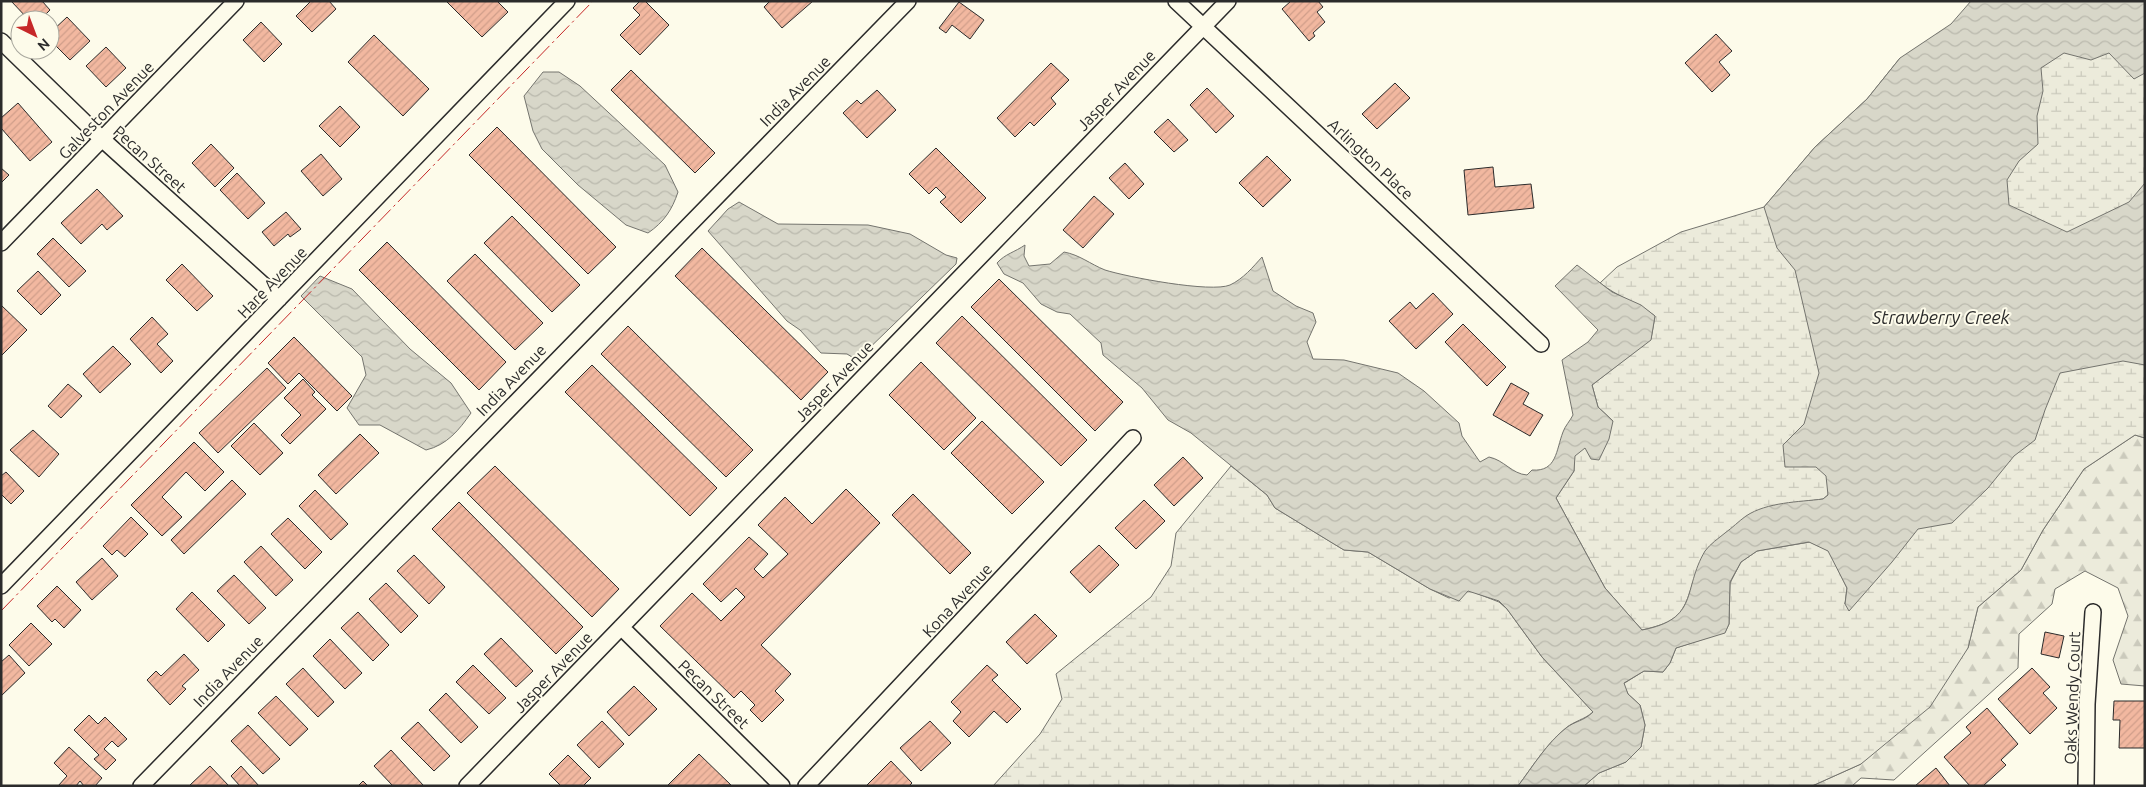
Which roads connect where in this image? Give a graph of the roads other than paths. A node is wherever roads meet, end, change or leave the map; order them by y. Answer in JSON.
{"nodes":[{"id":1,"x":236,"y":1,"type":"edge"},
{"id":2,"x":566,"y":1,"type":"edge"},
{"id":3,"x":908,"y":1,"type":"edge"},
{"id":4,"x":1176,"y":1,"type":"edge"},
{"id":5,"x":1228,"y":1,"type":"edge"},
{"id":6,"x":1202,"y":26,"type":"junction"},
{"id":7,"x":1,"y":41,"type":"edge"},
{"id":8,"x":102,"y":139,"type":"junction"},
{"id":9,"x":1,"y":243,"type":"edge"},
{"id":10,"x":279,"y":299,"type":"junction"},
{"id":11,"x":1541,"y":344,"type":"dead end"},
{"id":12,"x":1133,"y":438,"type":"dead end"},
{"id":13,"x":1,"y":586,"type":"edge"},
{"id":14,"x":2093,"y":612,"type":"dead end"},
{"id":15,"x":621,"y":627,"type":"junction"},
{"id":16,"x":141,"y":786,"type":"edge"},
{"id":17,"x":467,"y":786,"type":"edge"},
{"id":18,"x":782,"y":786,"type":"edge"},
{"id":19,"x":806,"y":786,"type":"edge"},
{"id":20,"x":2086,"y":786,"type":"edge"}],
"edges":[{"from":1,"to":8,"type":"street","name":"Galveston Avenue"},
{"from":2,"to":10,"type":"street","name":"Hare Avenue"},
{"from":3,"to":16,"type":"street","name":"India Avenue"},
{"from":4,"to":6,"type":"street","name":"Arlington Place"},
{"from":5,"to":6,"type":"street","name":"Jasper Avenue"},
{"from":6,"to":11,"type":"street","name":"Arlington Place"},
{"from":6,"to":15,"type":"street","name":"Jasper Avenue"},
{"from":7,"to":8,"type":"street","name":"Pecan Street"},
{"from":8,"to":9,"type":"street","name":"Galveston Avenue"},
{"from":8,"to":10,"type":"street","name":"Pecan Street"},
{"from":10,"to":13,"type":"street","name":"Hare Avenue"},
{"from":12,"to":19,"type":"street","name":"Kona Avenue"},
{"from":14,"to":20,"type":"street","name":"Oaks Wendy Court"},
{"from":15,"to":17,"type":"street","name":"Jasper Avenue"},
{"from":15,"to":18,"type":"street","name":"Pecan Street"}]}
